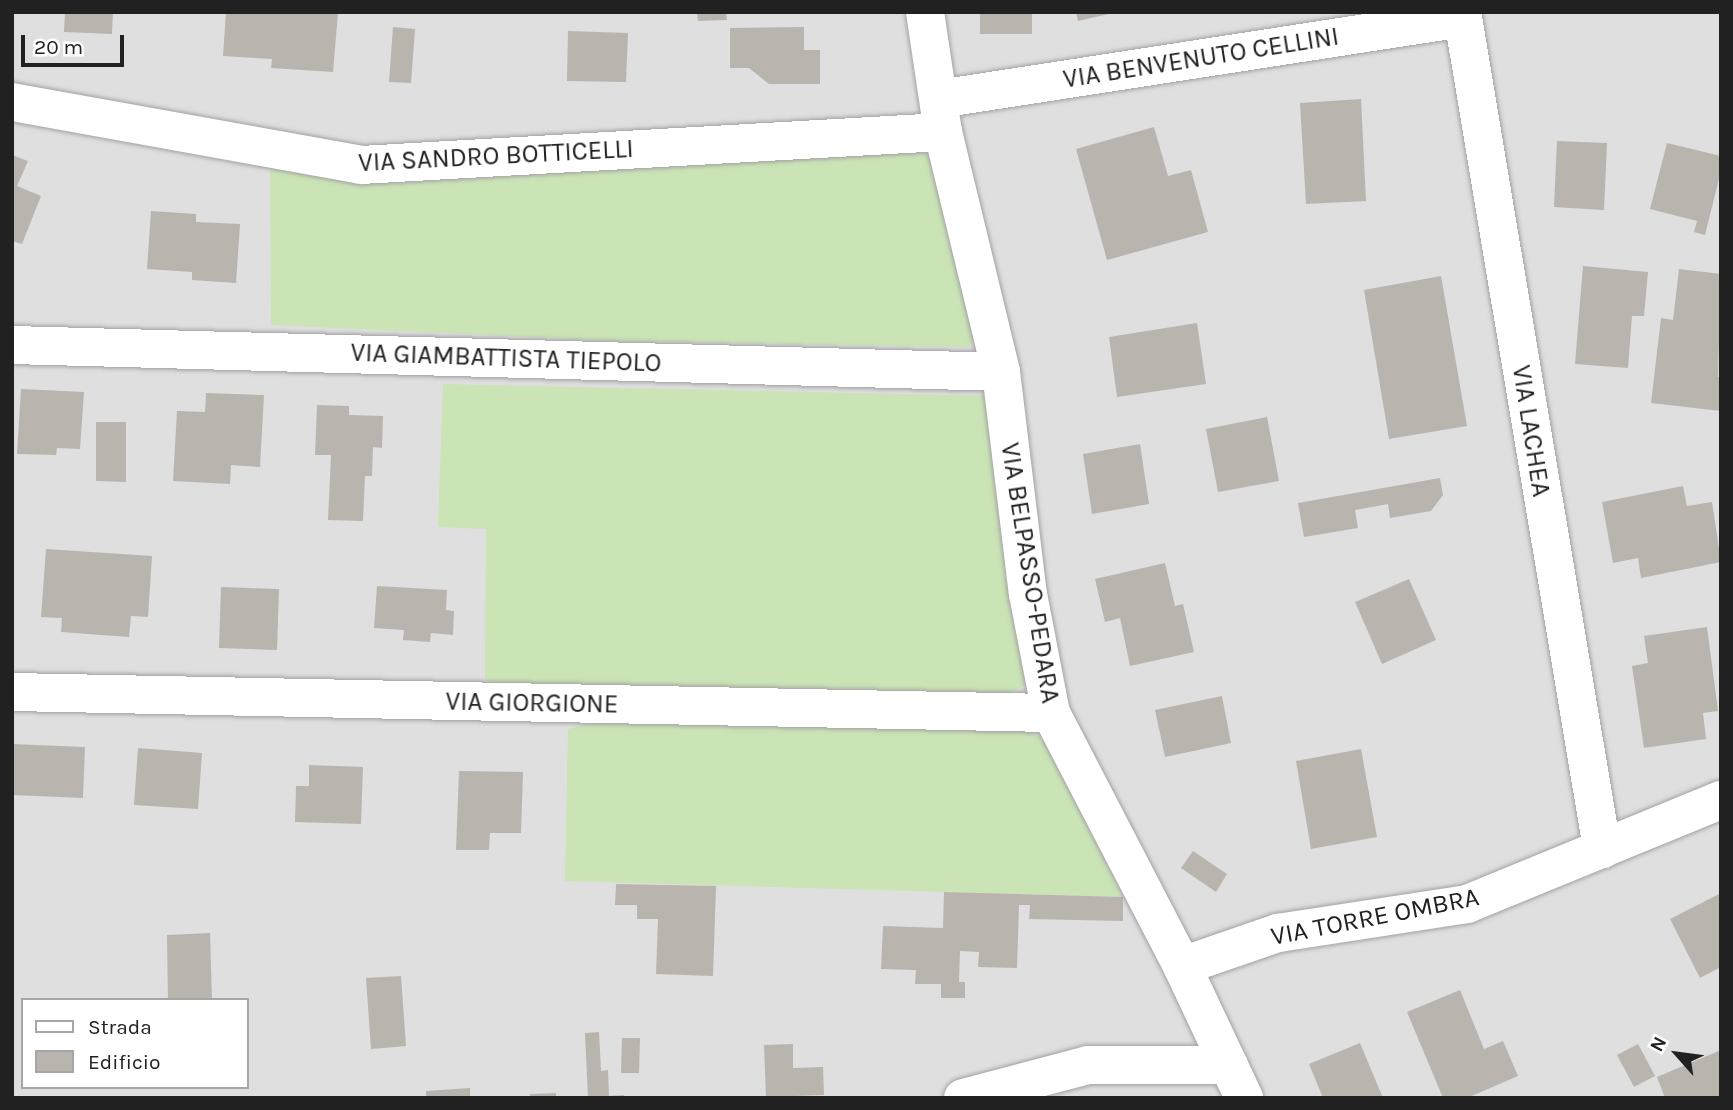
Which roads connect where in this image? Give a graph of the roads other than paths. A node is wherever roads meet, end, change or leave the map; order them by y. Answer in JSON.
{"nodes":[{"id":1,"x":925,"y":12,"type":"edge"},
{"id":2,"x":1462,"y":15,"type":"edge"},
{"id":3,"x":12,"y":102,"type":"edge"},
{"id":4,"x":941,"y":116,"type":"junction"},
{"id":5,"x":12,"y":345,"type":"edge"},
{"id":6,"x":1001,"y":372,"type":"junction"},
{"id":7,"x":12,"y":692,"type":"edge"},
{"id":8,"x":1051,"y":713,"type":"junction"},
{"id":9,"x":1721,"y":800,"type":"edge"},
{"id":10,"x":1602,"y":849,"type":"junction"},
{"id":11,"x":1182,"y":966,"type":"junction"},
{"id":12,"x":1237,"y":1082,"type":"edge"},
{"id":13,"x":963,"y":1098,"type":"edge"}],
"edges":[{"from":1,"to":4,"type":"street","name":"VIA BELPASSO-PEDARA"},
{"from":2,"to":4,"type":"street","name":"VIA BENVENUTO CELLINI"},
{"from":2,"to":10,"type":"street","name":"VIA LACHEA"},
{"from":3,"to":4,"type":"street","name":"VIA SANDRO BOTTICELLI"},
{"from":4,"to":6,"type":"street","name":"VIA BELPASSO-PEDARA"},
{"from":5,"to":6,"type":"street","name":"VIA GIAMBATTISTA TIEPOLO"},
{"from":6,"to":8,"type":"street","name":"VIA BELPASSO-PEDARA"},
{"from":7,"to":8,"type":"street","name":"VIA GIORGIONE"},
{"from":8,"to":11,"type":"street","name":"VIA BELPASSO-PEDARA"},
{"from":9,"to":10,"type":"street","name":"VIA TORRE OMBRA"},
{"from":10,"to":11,"type":"street","name":"VIA TORRE OMBRA"},
{"from":11,"to":12,"type":"street","name":"VIA BELPASSO-PEDARA"},
{"from":12,"to":13,"type":"street"}]}
